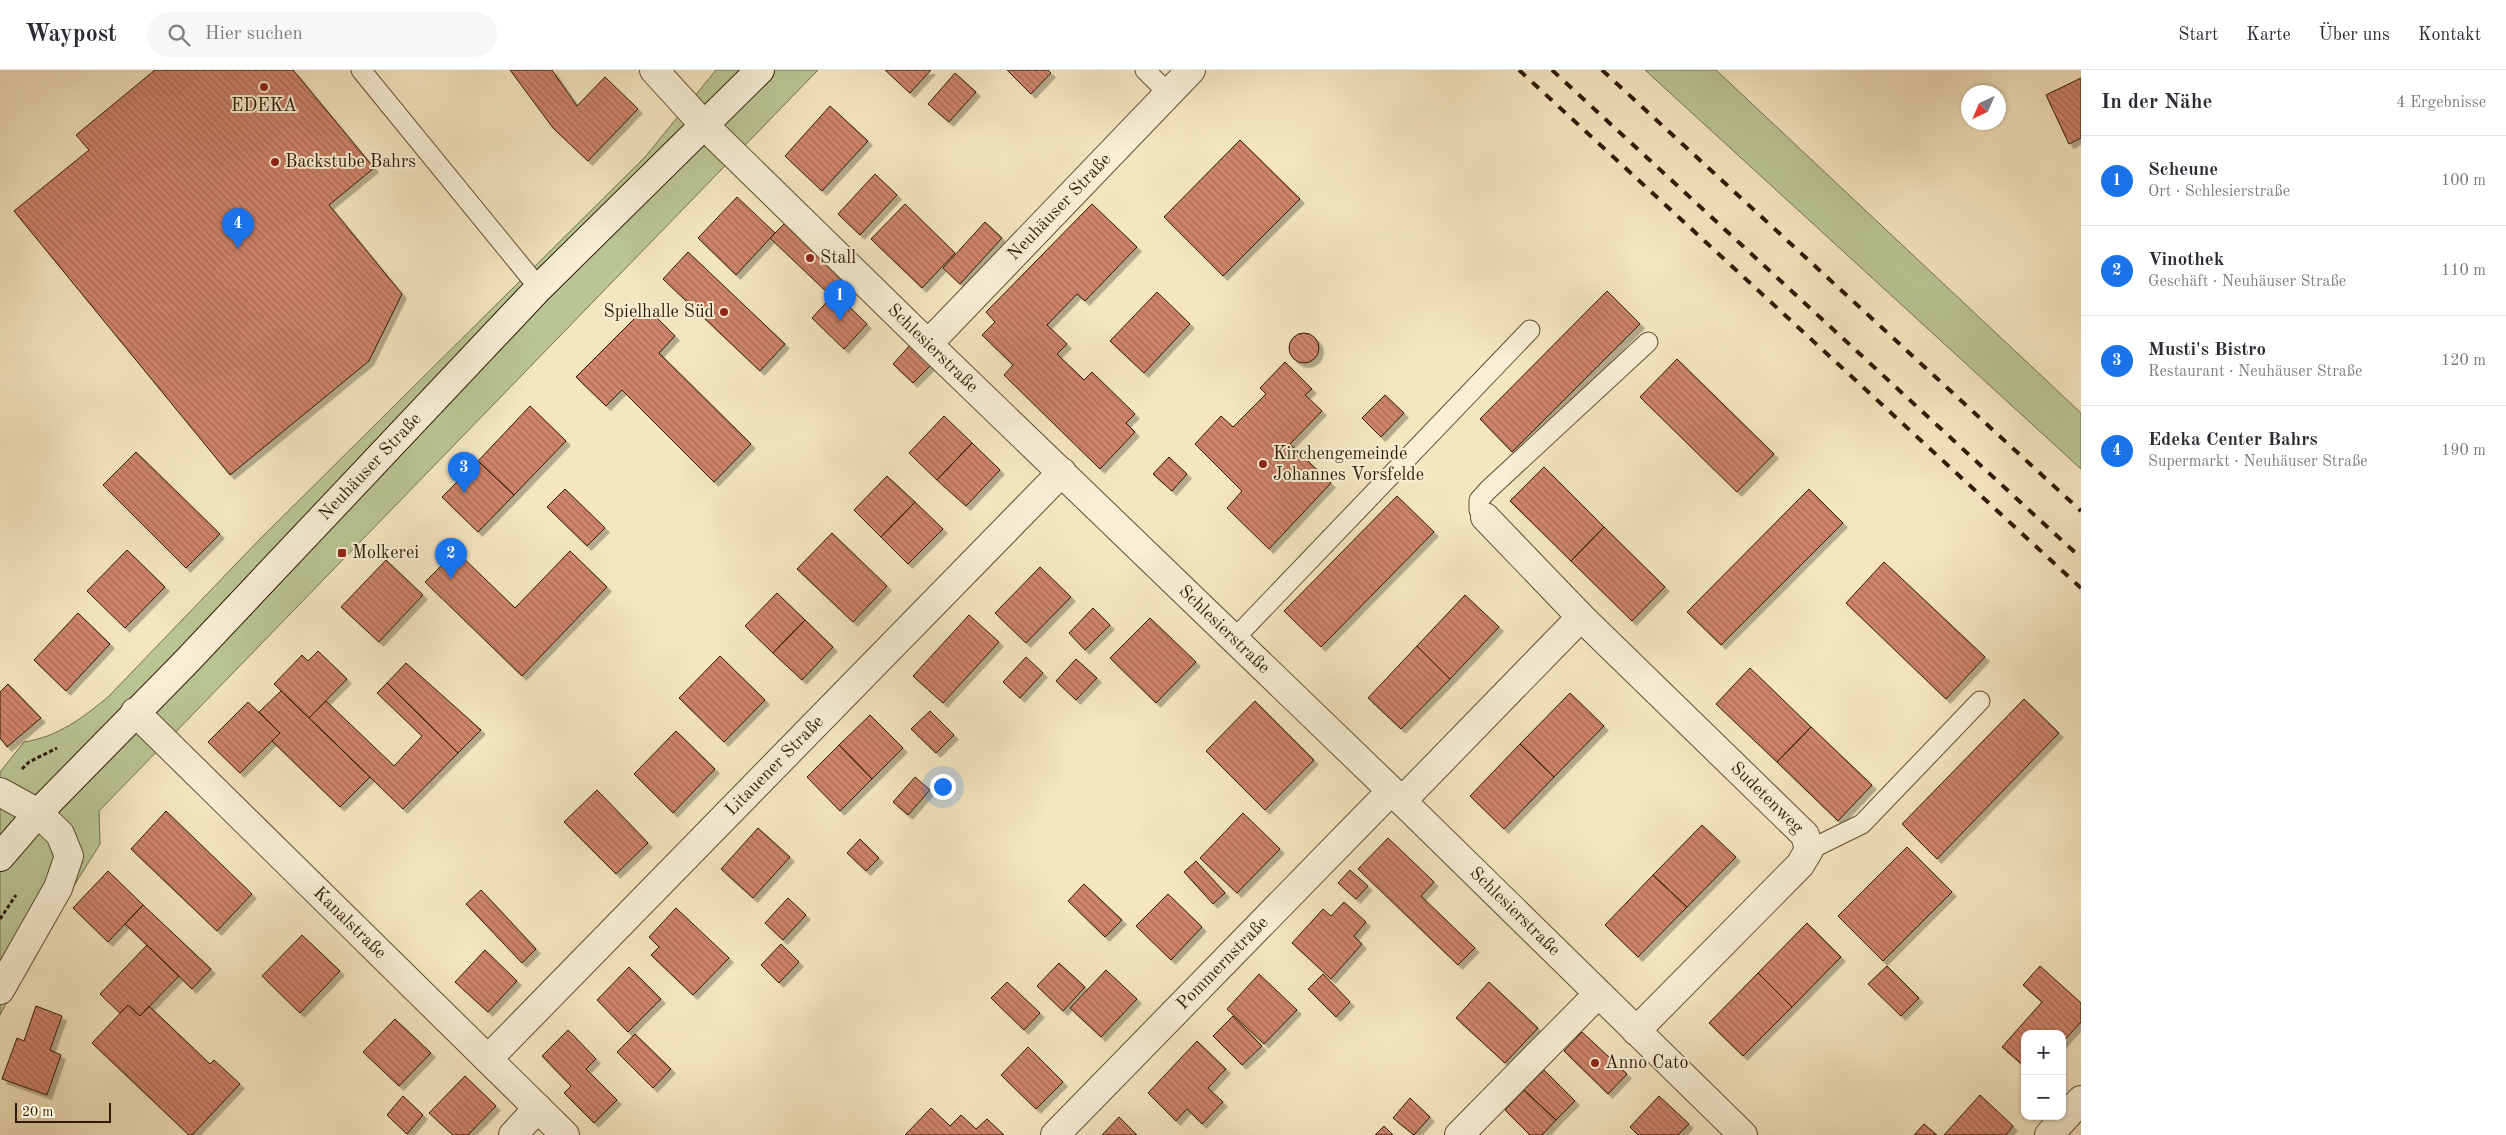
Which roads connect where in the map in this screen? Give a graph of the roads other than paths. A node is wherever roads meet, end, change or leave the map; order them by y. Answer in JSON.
{"nodes":[{"id":1,"x":362,"y":70,"type":"edge"},
{"id":2,"x":654,"y":70,"type":"edge"},
{"id":3,"x":760,"y":70,"type":"edge"},
{"id":4,"x":1145,"y":70,"type":"edge"},
{"id":5,"x":1191,"y":70,"type":"edge"},
{"id":6,"x":1168,"y":93,"type":"junction"},
{"id":7,"x":705,"y":126,"type":"junction"},
{"id":8,"x":539,"y":288,"type":"junction"},
{"id":9,"x":1530,"y":330,"type":"dead end"},
{"id":10,"x":1648,"y":342,"type":"dead end"},
{"id":11,"x":928,"y":344,"type":"junction"},
{"id":12,"x":1062,"y":472,"type":"junction"},
{"id":13,"x":1485,"y":517,"type":"joint"},
{"id":14,"x":1581,"y":617,"type":"junction"},
{"id":15,"x":1234,"y":639,"type":"junction"},
{"id":16,"x":1980,"y":701,"type":"dead end"},
{"id":17,"x":135,"y":712,"type":"junction"},
{"id":18,"x":0,"y":792,"type":"edge"},
{"id":19,"x":1396,"y":796,"type":"junction"},
{"id":20,"x":38,"y":813,"type":"junction"},
{"id":21,"x":1809,"y":850,"type":"junction"},
{"id":22,"x":0,"y":857,"type":"edge"},
{"id":23,"x":0,"y":990,"type":"edge"},
{"id":24,"x":1598,"y":994,"type":"junction"},
{"id":25,"x":1636,"y":1031,"type":"junction"},
{"id":26,"x":488,"y":1059,"type":"junction"},
{"id":27,"x":2081,"y":1100,"type":"edge"},
{"id":28,"x":538,"y":1108,"type":"junction"},
{"id":29,"x":513,"y":1135,"type":"edge"},
{"id":30,"x":565,"y":1135,"type":"edge"},
{"id":31,"x":1055,"y":1135,"type":"edge"},
{"id":32,"x":1459,"y":1135,"type":"edge"},
{"id":33,"x":1743,"y":1135,"type":"edge"},
{"id":34,"x":2049,"y":1135,"type":"edge"}],
"edges":[{"from":1,"to":8,"type":"lane"},
{"from":2,"to":7,"type":"street"},
{"from":3,"to":7,"type":"street","name":"Neuhäuser Straße"},
{"from":4,"to":6,"type":"lane"},
{"from":5,"to":6,"type":"street","name":"Neuhäuser Straße"},
{"from":6,"to":11,"type":"street","name":"Neuhäuser Straße"},
{"from":7,"to":8,"type":"street","name":"Neuhäuser Straße"},
{"from":7,"to":11,"type":"street","name":"Schlesierstraße"},
{"from":8,"to":17,"type":"street","name":"Neuhäuser Straße"},
{"from":9,"to":15,"type":"lane"},
{"from":10,"to":13,"type":"lane"},
{"from":11,"to":12,"type":"street","name":"Schlesierstraße"},
{"from":12,"to":15,"type":"street","name":"Schlesierstraße"},
{"from":12,"to":26,"type":"street","name":"Litauener Straße"},
{"from":13,"to":14,"type":"street","name":"Sudetenweg"},
{"from":14,"to":19,"type":"street"},
{"from":14,"to":21,"type":"street","name":"Sudetenweg"},
{"from":15,"to":19,"type":"street","name":"Schlesierstraße"},
{"from":16,"to":21,"type":"lane"},
{"from":17,"to":20,"type":"street","name":"Neuhäuser Straße"},
{"from":17,"to":26,"type":"street","name":"Kanalstraße"},
{"from":18,"to":20,"type":"street"},
{"from":19,"to":24,"type":"street","name":"Schlesierstraße"},
{"from":19,"to":31,"type":"street","name":"Pommernstraße"},
{"from":20,"to":22,"type":"street","name":"Neuhäuser Straße"},
{"from":20,"to":23,"type":"street"},
{"from":21,"to":25,"type":"street","name":"Sudetenweg"},
{"from":24,"to":25,"type":"street","name":"Schlesierstraße"},
{"from":24,"to":32,"type":"street"},
{"from":25,"to":33,"type":"street","name":"Schlesierstraße"},
{"from":26,"to":28,"type":"street","name":"Kanalstraße"},
{"from":27,"to":34,"type":"street"},
{"from":28,"to":29,"type":"street"},
{"from":28,"to":30,"type":"street","name":"Kanalstraße"}]}
